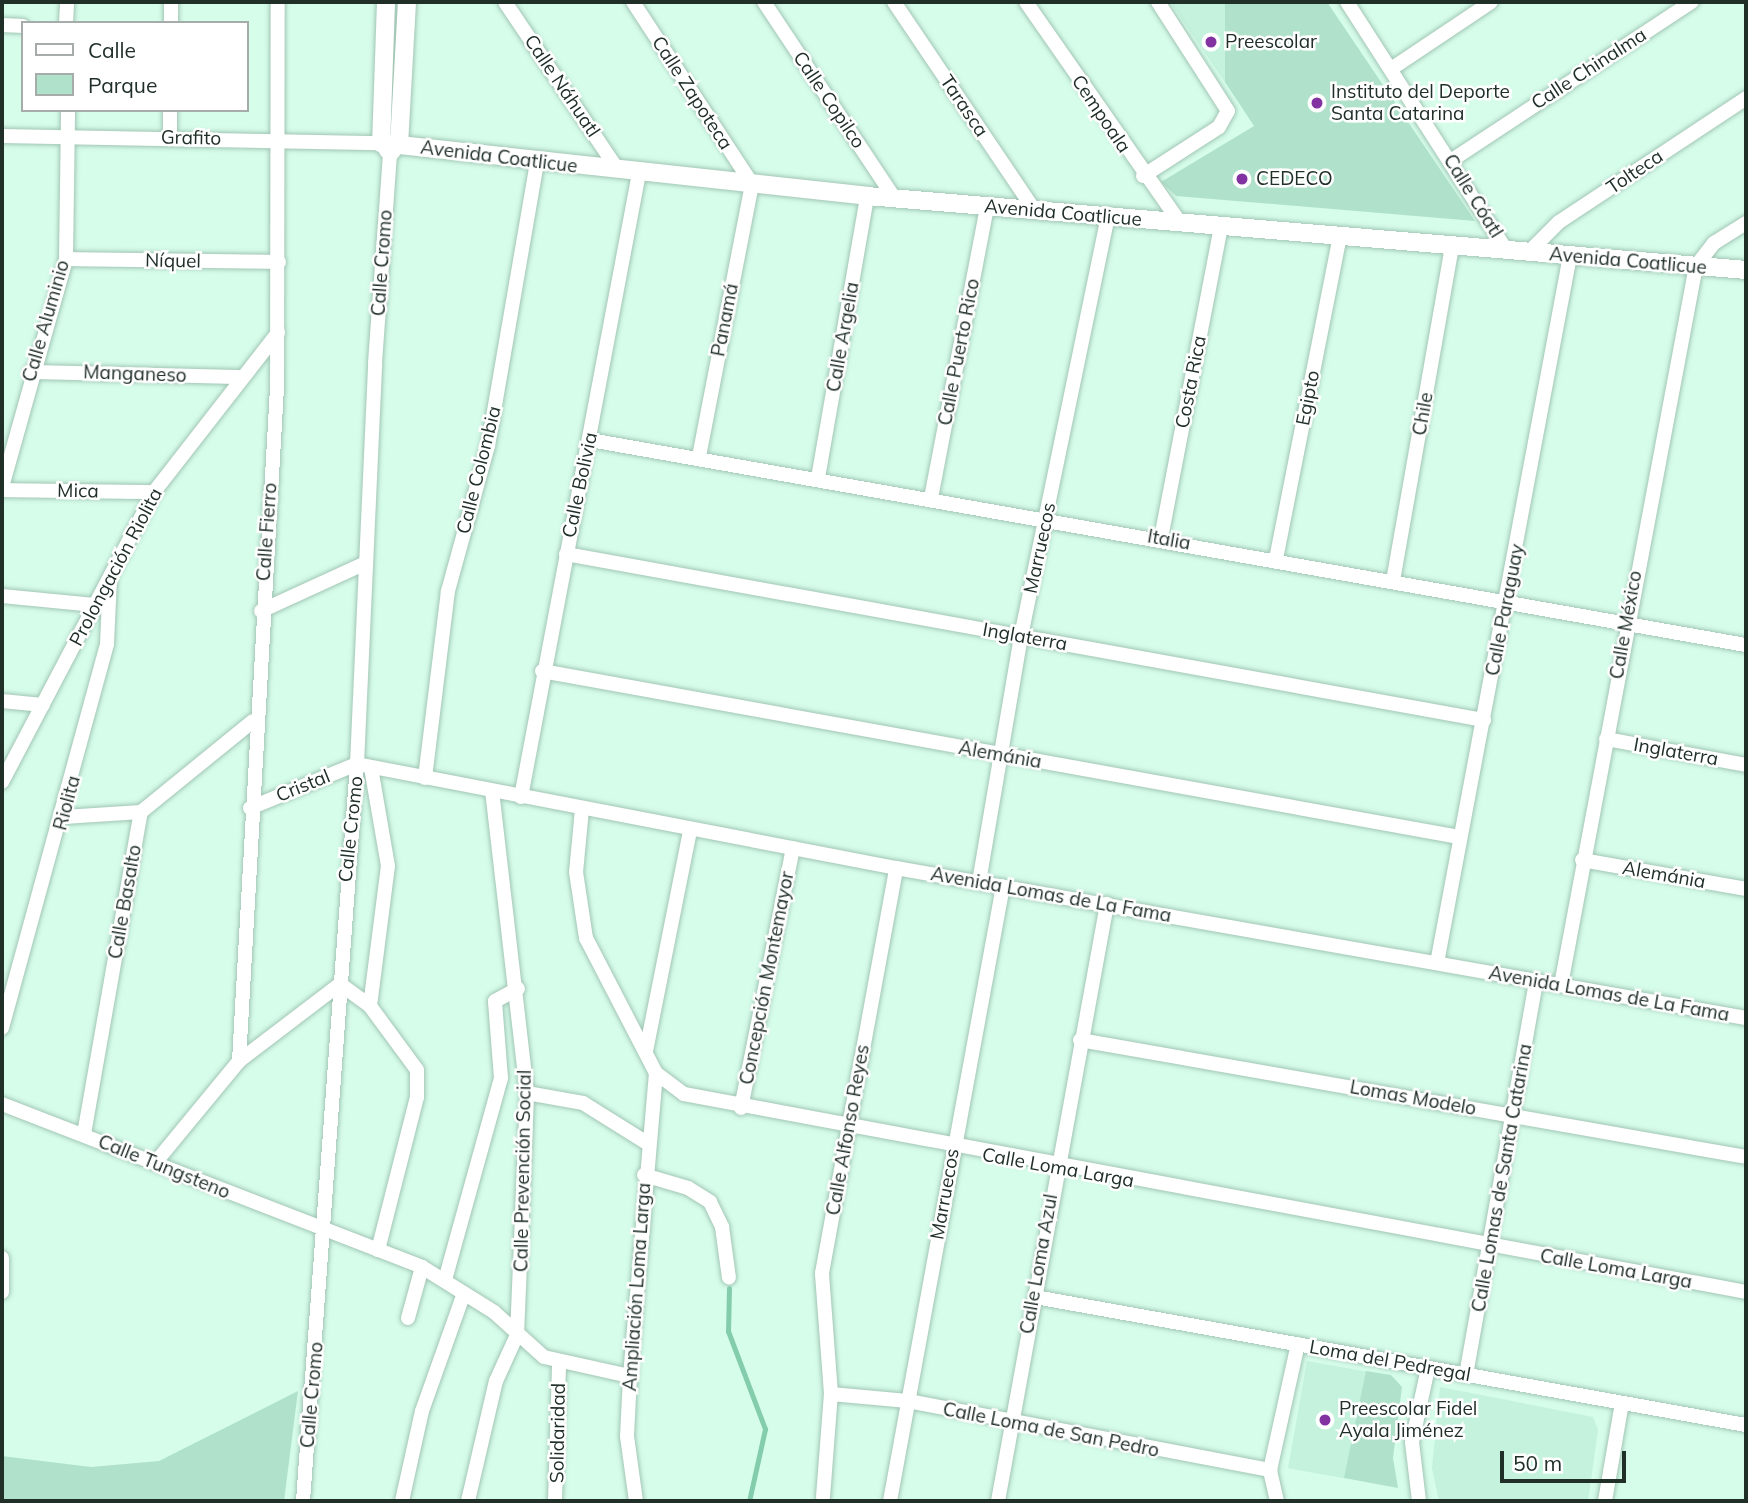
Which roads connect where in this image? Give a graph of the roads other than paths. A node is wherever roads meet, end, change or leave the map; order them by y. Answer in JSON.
{"nodes":[{"id":1,"x":67,"y":2,"type":"edge"},
{"id":2,"x":172,"y":2,"type":"edge"},
{"id":3,"x":278,"y":2,"type":"edge"},
{"id":4,"x":386,"y":2,"type":"edge"},
{"id":5,"x":407,"y":2,"type":"edge"},
{"id":6,"x":505,"y":2,"type":"edge"},
{"id":7,"x":633,"y":2,"type":"edge"},
{"id":8,"x":764,"y":2,"type":"edge"},
{"id":9,"x":894,"y":2,"type":"edge"},
{"id":10,"x":1026,"y":2,"type":"edge"},
{"id":11,"x":1158,"y":2,"type":"edge"},
{"id":12,"x":1347,"y":2,"type":"edge"},
{"id":13,"x":1491,"y":2,"type":"edge"},
{"id":14,"x":1692,"y":2,"type":"edge"},
{"id":15,"x":66,"y":21,"type":"edge"},
{"id":16,"x":171,"y":21,"type":"edge"},
{"id":17,"x":2,"y":25,"type":"edge"},
{"id":18,"x":21,"y":26,"type":"edge"},
{"id":19,"x":1391,"y":69,"type":"junction"},
{"id":20,"x":1746,"y":98,"type":"edge"},
{"id":21,"x":68,"y":112,"type":"edge"},
{"id":22,"x":170,"y":112,"type":"edge"},
{"id":23,"x":68,"y":135,"type":"junction"},
{"id":24,"x":2,"y":136,"type":"edge"},
{"id":25,"x":170,"y":137,"type":"junction"},
{"id":26,"x":277,"y":139,"type":"junction"},
{"id":27,"x":390,"y":148,"type":"junction"},
{"id":28,"x":1452,"y":160,"type":"junction"},
{"id":29,"x":537,"y":162,"type":"junction"},
{"id":30,"x":618,"y":170,"type":"junction"},
{"id":31,"x":639,"y":173,"type":"junction"},
{"id":32,"x":1143,"y":176,"type":"junction"},
{"id":33,"x":752,"y":184,"type":"junction"},
{"id":34,"x":867,"y":196,"type":"junction"},
{"id":35,"x":894,"y":198,"type":"junction"},
{"id":36,"x":987,"y":207,"type":"junction"},
{"id":37,"x":1035,"y":211,"type":"junction"},
{"id":38,"x":1108,"y":216,"type":"junction"},
{"id":39,"x":1180,"y":223,"type":"junction"},
{"id":40,"x":1746,"y":223,"type":"edge"},
{"id":41,"x":1221,"y":226,"type":"junction"},
{"id":42,"x":1340,"y":237,"type":"junction"},
{"id":43,"x":1452,"y":246,"type":"junction"},
{"id":44,"x":1506,"y":250,"type":"junction"},
{"id":45,"x":1529,"y":252,"type":"junction"},
{"id":46,"x":1570,"y":256,"type":"junction"},
{"id":47,"x":66,"y":259,"type":"junction"},
{"id":48,"x":279,"y":262,"type":"junction"},
{"id":49,"x":1696,"y":267,"type":"junction"},
{"id":50,"x":1746,"y":270,"type":"edge"},
{"id":51,"x":278,"y":334,"type":"junction"},
{"id":52,"x":30,"y":372,"type":"junction"},
{"id":53,"x":240,"y":377,"type":"junction"},
{"id":54,"x":590,"y":440,"type":"junction"},
{"id":55,"x":699,"y":456,"type":"junction"},
{"id":56,"x":818,"y":478,"type":"junction"},
{"id":57,"x":2,"y":488,"type":"edge"},
{"id":58,"x":154,"y":492,"type":"junction"},
{"id":59,"x":931,"y":498,"type":"junction"},
{"id":60,"x":1046,"y":520,"type":"junction"},
{"id":61,"x":1160,"y":538,"type":"junction"},
{"id":62,"x":566,"y":554,"type":"junction"},
{"id":63,"x":1276,"y":559,"type":"junction"},
{"id":64,"x":366,"y":563,"type":"junction"},
{"id":65,"x":110,"y":574,"type":"junction"},
{"id":66,"x":1393,"y":582,"type":"junction"},
{"id":67,"x":2,"y":596,"type":"edge"},
{"id":68,"x":1507,"y":604,"type":"junction"},
{"id":69,"x":95,"y":606,"type":"junction"},
{"id":70,"x":261,"y":611,"type":"junction"},
{"id":71,"x":1626,"y":624,"type":"junction"},
{"id":72,"x":1021,"y":636,"type":"junction"},
{"id":73,"x":1746,"y":643,"type":"edge"},
{"id":74,"x":542,"y":671,"type":"junction"},
{"id":75,"x":2,"y":701,"type":"edge"},
{"id":76,"x":43,"y":705,"type":"junction"},
{"id":77,"x":1484,"y":720,"type":"junction"},
{"id":78,"x":254,"y":721,"type":"junction"},
{"id":79,"x":1606,"y":739,"type":"junction"},
{"id":80,"x":999,"y":755,"type":"junction"},
{"id":81,"x":1746,"y":765,"type":"edge"},
{"id":82,"x":364,"y":766,"type":"junction"},
{"id":83,"x":425,"y":778,"type":"junction"},
{"id":84,"x":2,"y":782,"type":"edge"},
{"id":85,"x":492,"y":792,"type":"junction"},
{"id":86,"x":521,"y":797,"type":"junction"},
{"id":87,"x":250,"y":808,"type":"junction"},
{"id":88,"x":582,"y":809,"type":"junction"},
{"id":89,"x":141,"y":812,"type":"junction"},
{"id":90,"x":64,"y":817,"type":"junction"},
{"id":91,"x":690,"y":830,"type":"junction"},
{"id":92,"x":1459,"y":837,"type":"junction"},
{"id":93,"x":793,"y":848,"type":"junction"},
{"id":94,"x":1582,"y":860,"type":"junction"},
{"id":95,"x":896,"y":868,"type":"junction"},
{"id":96,"x":979,"y":882,"type":"junction"},
{"id":97,"x":1003,"y":887,"type":"junction"},
{"id":98,"x":1746,"y":889,"type":"edge"},
{"id":99,"x":1107,"y":904,"type":"junction"},
{"id":100,"x":1437,"y":963,"type":"junction"},
{"id":101,"x":1536,"y":981,"type":"junction"},
{"id":102,"x":340,"y":984,"type":"junction"},
{"id":103,"x":1561,"y":985,"type":"junction"},
{"id":104,"x":518,"y":989,"type":"junction"},
{"id":105,"x":370,"y":1006,"type":"junction"},
{"id":106,"x":1746,"y":1018,"type":"edge"},
{"id":107,"x":2,"y":1028,"type":"edge"},
{"id":108,"x":1080,"y":1040,"type":"junction"},
{"id":109,"x":646,"y":1051,"type":"junction"},
{"id":110,"x":239,"y":1061,"type":"junction"},
{"id":111,"x":656,"y":1073,"type":"junction"},
{"id":112,"x":527,"y":1093,"type":"junction"},
{"id":113,"x":2,"y":1104,"type":"edge"},
{"id":114,"x":741,"y":1108,"type":"junction"},
{"id":115,"x":1514,"y":1115,"type":"junction"},
{"id":116,"x":848,"y":1129,"type":"junction"},
{"id":117,"x":84,"y":1134,"type":"junction"},
{"id":118,"x":647,"y":1143,"type":"junction"},
{"id":119,"x":953,"y":1149,"type":"junction"},
{"id":120,"x":1746,"y":1157,"type":"edge"},
{"id":121,"x":155,"y":1163,"type":"junction"},
{"id":122,"x":1056,"y":1167,"type":"junction"},
{"id":123,"x":644,"y":1175,"type":"junction"},
{"id":124,"x":326,"y":1231,"type":"junction"},
{"id":125,"x":1491,"y":1247,"type":"junction"},
{"id":126,"x":378,"y":1250,"type":"junction"},
{"id":127,"x":2,"y":1258,"type":"edge"},
{"id":128,"x":422,"y":1267,"type":"junction"},
{"id":129,"x":729,"y":1278,"type":"dead end"},
{"id":130,"x":445,"y":1280,"type":"junction"},
{"id":131,"x":2,"y":1292,"type":"edge"},
{"id":132,"x":1746,"y":1292,"type":"edge"},
{"id":133,"x":464,"y":1293,"type":"junction"},
{"id":134,"x":1035,"y":1297,"type":"junction"},
{"id":135,"x":408,"y":1318,"type":"dead end"},
{"id":136,"x":517,"y":1335,"type":"junction"},
{"id":137,"x":1298,"y":1344,"type":"junction"},
{"id":138,"x":559,"y":1364,"type":"junction"},
{"id":139,"x":1429,"y":1368,"type":"junction"},
{"id":140,"x":1466,"y":1375,"type":"junction"},
{"id":141,"x":630,"y":1376,"type":"junction"},
{"id":142,"x":831,"y":1394,"type":"junction"},
{"id":143,"x":908,"y":1401,"type":"junction"},
{"id":144,"x":1622,"y":1403,"type":"junction"},
{"id":145,"x":1010,"y":1424,"type":"junction"},
{"id":146,"x":1746,"y":1425,"type":"edge"},
{"id":147,"x":1270,"y":1470,"type":"junction"},
{"id":148,"x":823,"y":1497,"type":"dead end"},
{"id":149,"x":303,"y":1501,"type":"edge"},
{"id":150,"x":402,"y":1501,"type":"edge"},
{"id":151,"x":468,"y":1501,"type":"edge"},
{"id":152,"x":555,"y":1501,"type":"edge"},
{"id":153,"x":636,"y":1501,"type":"edge"},
{"id":154,"x":890,"y":1501,"type":"edge"},
{"id":155,"x":998,"y":1501,"type":"edge"},
{"id":156,"x":1277,"y":1501,"type":"edge"},
{"id":157,"x":1419,"y":1501,"type":"edge"},
{"id":158,"x":1605,"y":1501,"type":"edge"}],
"edges":[{"from":1,"to":15,"type":"street"},
{"from":2,"to":16,"type":"street"},
{"from":3,"to":26,"type":"street","name":"Calle Fierro"},
{"from":4,"to":27,"type":"street","name":"Calle Cromo"},
{"from":5,"to":27,"type":"street","name":"Calle Cromo"},
{"from":6,"to":30,"type":"street","name":"Calle Náhuatl"},
{"from":7,"to":33,"type":"street","name":"Calle Zapoteca"},
{"from":8,"to":35,"type":"street","name":"Calle Copilco"},
{"from":9,"to":37,"type":"street","name":"Tarasca"},
{"from":10,"to":32,"type":"street","name":"Cempoala"},
{"from":11,"to":32,"type":"street"},
{"from":12,"to":19,"type":"street","name":"Calle Cóatl"},
{"from":13,"to":19,"type":"street"},
{"from":14,"to":28,"type":"street","name":"Calle Chinalma"},
{"from":17,"to":18,"type":"street"},
{"from":19,"to":28,"type":"street","name":"Calle Cóatl"},
{"from":20,"to":45,"type":"street","name":"Tolteca"},
{"from":21,"to":23,"type":"street","name":"Calle Aluminio"},
{"from":22,"to":25,"type":"street"},
{"from":23,"to":24,"type":"street","name":"Grafito"},
{"from":23,"to":25,"type":"street","name":"Grafito"},
{"from":23,"to":47,"type":"street","name":"Calle Aluminio"},
{"from":25,"to":26,"type":"street","name":"Grafito"},
{"from":26,"to":27,"type":"street","name":"Grafito"},
{"from":26,"to":48,"type":"street","name":"Calle Fierro"},
{"from":27,"to":29,"type":"street","name":"Avenida Coatlicue"},
{"from":27,"to":64,"type":"street","name":"Calle Cromo"},
{"from":28,"to":44,"type":"street","name":"Calle Cóatl"},
{"from":29,"to":30,"type":"street","name":"Avenida Coatlicue"},
{"from":29,"to":83,"type":"street","name":"Calle Colombia"},
{"from":30,"to":31,"type":"street","name":"Avenida Coatlicue"},
{"from":31,"to":33,"type":"street","name":"Avenida Coatlicue"},
{"from":31,"to":54,"type":"street","name":"Calle Bolivia"},
{"from":32,"to":39,"type":"street","name":"Cempoala"},
{"from":33,"to":34,"type":"street","name":"Avenida Coatlicue"},
{"from":33,"to":55,"type":"street","name":"Panamá"},
{"from":34,"to":35,"type":"street","name":"Avenida Coatlicue"},
{"from":34,"to":56,"type":"street","name":"Calle Argelia"},
{"from":35,"to":36,"type":"street","name":"Avenida Coatlicue"},
{"from":36,"to":37,"type":"street","name":"Avenida Coatlicue"},
{"from":36,"to":59,"type":"street","name":"Calle Puerto Rico"},
{"from":37,"to":38,"type":"street","name":"Avenida Coatlicue"},
{"from":38,"to":39,"type":"street","name":"Avenida Coatlicue"},
{"from":38,"to":60,"type":"street","name":"Marruecos"},
{"from":39,"to":41,"type":"street","name":"Avenida Coatlicue"},
{"from":40,"to":49,"type":"street"},
{"from":41,"to":42,"type":"street","name":"Avenida Coatlicue"},
{"from":41,"to":61,"type":"street","name":"Costa Rica"},
{"from":42,"to":43,"type":"street","name":"Avenida Coatlicue"},
{"from":42,"to":63,"type":"street","name":"Egipto"},
{"from":43,"to":44,"type":"street","name":"Avenida Coatlicue"},
{"from":43,"to":66,"type":"street","name":"Chile"},
{"from":44,"to":45,"type":"street","name":"Avenida Coatlicue"},
{"from":45,"to":46,"type":"street","name":"Avenida Coatlicue"},
{"from":46,"to":49,"type":"street","name":"Avenida Coatlicue"},
{"from":46,"to":68,"type":"street","name":"Calle Paraguay"},
{"from":47,"to":48,"type":"street","name":"Níquel"},
{"from":47,"to":52,"type":"street","name":"Calle Aluminio"},
{"from":48,"to":51,"type":"street","name":"Calle Fierro"},
{"from":49,"to":50,"type":"street","name":"Avenida Coatlicue"},
{"from":49,"to":71,"type":"street","name":"Calle México"},
{"from":51,"to":53,"type":"street","name":"Prolongación Riolita"},
{"from":51,"to":70,"type":"street","name":"Calle Fierro"},
{"from":52,"to":53,"type":"street","name":"Manganeso"},
{"from":52,"to":57,"type":"street","name":"Calle Aluminio"},
{"from":53,"to":58,"type":"street","name":"Prolongación Riolita"},
{"from":54,"to":55,"type":"street","name":"Italia"},
{"from":54,"to":62,"type":"street","name":"Calle Bolivia"},
{"from":55,"to":56,"type":"street","name":"Italia"},
{"from":56,"to":59,"type":"street","name":"Italia"},
{"from":57,"to":58,"type":"street","name":"Mica"},
{"from":58,"to":65,"type":"street","name":"Prolongación Riolita"},
{"from":59,"to":60,"type":"street","name":"Italia"},
{"from":60,"to":61,"type":"street","name":"Italia"},
{"from":60,"to":72,"type":"street","name":"Marruecos"},
{"from":61,"to":63,"type":"street","name":"Italia"},
{"from":62,"to":72,"type":"street","name":"Inglaterra"},
{"from":62,"to":74,"type":"street","name":"Calle Bolivia"},
{"from":63,"to":66,"type":"street","name":"Italia"},
{"from":64,"to":70,"type":"street"},
{"from":64,"to":82,"type":"street","name":"Calle Cromo"},
{"from":65,"to":69,"type":"street","name":"Prolongación Riolita"},
{"from":65,"to":90,"type":"street","name":"Riolita"},
{"from":66,"to":68,"type":"street","name":"Italia"},
{"from":67,"to":69,"type":"street"},
{"from":68,"to":71,"type":"street","name":"Italia"},
{"from":68,"to":77,"type":"street","name":"Calle Paraguay"},
{"from":69,"to":76,"type":"street","name":"Prolongación Riolita"},
{"from":70,"to":78,"type":"street","name":"Calle Fierro"},
{"from":71,"to":73,"type":"street","name":"Italia"},
{"from":71,"to":79,"type":"street","name":"Calle México"},
{"from":72,"to":77,"type":"street","name":"Inglaterra"},
{"from":72,"to":80,"type":"street","name":"Marruecos"},
{"from":74,"to":80,"type":"street","name":"Alemánia"},
{"from":74,"to":86,"type":"street","name":"Calle Bolivia"},
{"from":75,"to":76,"type":"street"},
{"from":76,"to":84,"type":"street","name":"Prolongación Riolita"},
{"from":77,"to":92,"type":"street","name":"Calle Paraguay"},
{"from":78,"to":87,"type":"street","name":"Calle Fierro"},
{"from":78,"to":89,"type":"street"},
{"from":79,"to":81,"type":"street","name":"Inglaterra"},
{"from":79,"to":94,"type":"street","name":"Calle México"},
{"from":80,"to":92,"type":"street","name":"Alemánia"},
{"from":80,"to":96,"type":"street","name":"Marruecos"},
{"from":82,"to":83,"type":"street","name":"Avenida Lomas de La Fama"},
{"from":82,"to":87,"type":"street","name":"Cristal"},
{"from":82,"to":102,"type":"street","name":"Calle Cromo"},
{"from":82,"to":105,"type":"street"},
{"from":83,"to":85,"type":"street","name":"Avenida Lomas de La Fama"},
{"from":85,"to":86,"type":"street","name":"Avenida Lomas de La Fama"},
{"from":85,"to":104,"type":"street","name":"Calle Prevención Social"},
{"from":86,"to":88,"type":"street","name":"Avenida Lomas de La Fama"},
{"from":87,"to":110,"type":"street","name":"Calle Fierro"},
{"from":88,"to":91,"type":"street","name":"Avenida Lomas de La Fama"},
{"from":88,"to":109,"type":"street","name":"Calle Loma Larga"},
{"from":89,"to":90,"type":"street"},
{"from":89,"to":117,"type":"street","name":"Calle Basalto"},
{"from":90,"to":107,"type":"street","name":"Riolita"},
{"from":91,"to":93,"type":"street","name":"Avenida Lomas de La Fama"},
{"from":91,"to":109,"type":"street"},
{"from":92,"to":100,"type":"street","name":"Calle Paraguay"},
{"from":93,"to":95,"type":"street","name":"Avenida Lomas de La Fama"},
{"from":93,"to":114,"type":"street","name":"Concepción Montemayor"},
{"from":94,"to":98,"type":"street","name":"Alemánia"},
{"from":94,"to":103,"type":"street","name":"Calle México"},
{"from":95,"to":96,"type":"street","name":"Avenida Lomas de La Fama"},
{"from":95,"to":116,"type":"street","name":"Calle Alfonso Reyes"},
{"from":96,"to":97,"type":"street","name":"Avenida Lomas de La Fama"},
{"from":97,"to":99,"type":"street","name":"Avenida Lomas de La Fama"},
{"from":97,"to":119,"type":"street","name":"Marruecos"},
{"from":99,"to":100,"type":"street","name":"Avenida Lomas de La Fama"},
{"from":99,"to":108,"type":"street","name":"Calle Loma Azul"},
{"from":100,"to":101,"type":"street","name":"Avenida Lomas de La Fama"},
{"from":101,"to":103,"type":"street","name":"Avenida Lomas de La Fama"},
{"from":101,"to":115,"type":"street","name":"Calle Lomas de Santa Catarina"},
{"from":102,"to":105,"type":"street"},
{"from":102,"to":110,"type":"street"},
{"from":102,"to":124,"type":"street","name":"Calle Cromo"},
{"from":103,"to":106,"type":"street","name":"Avenida Lomas de La Fama"},
{"from":104,"to":112,"type":"street","name":"Calle Prevención Social"},
{"from":104,"to":130,"type":"street"},
{"from":105,"to":126,"type":"street"},
{"from":108,"to":115,"type":"street","name":"Lomas Modelo"},
{"from":108,"to":122,"type":"street","name":"Calle Loma Azul"},
{"from":109,"to":111,"type":"street","name":"Calle Loma Larga"},
{"from":110,"to":121,"type":"street"},
{"from":111,"to":114,"type":"street","name":"Calle Loma Larga"},
{"from":111,"to":118,"type":"street","name":"Ampliación Loma Larga"},
{"from":112,"to":118,"type":"street"},
{"from":112,"to":136,"type":"street","name":"Calle Prevención Social"},
{"from":113,"to":117,"type":"street","name":"Calle Tungsteno"},
{"from":114,"to":116,"type":"street","name":"Calle Loma Larga"},
{"from":115,"to":120,"type":"street","name":"Lomas Modelo"},
{"from":115,"to":125,"type":"street","name":"Calle Lomas de Santa Catarina"},
{"from":116,"to":119,"type":"street","name":"Calle Loma Larga"},
{"from":116,"to":142,"type":"street","name":"Calle Alfonso Reyes"},
{"from":117,"to":121,"type":"street","name":"Calle Tungsteno"},
{"from":118,"to":123,"type":"street","name":"Ampliación Loma Larga"},
{"from":119,"to":122,"type":"street","name":"Calle Loma Larga"},
{"from":119,"to":143,"type":"street","name":"Marruecos"},
{"from":121,"to":124,"type":"street","name":"Calle Tungsteno"},
{"from":122,"to":125,"type":"street","name":"Calle Loma Larga"},
{"from":122,"to":134,"type":"street","name":"Calle Loma Azul"},
{"from":123,"to":129,"type":"street"},
{"from":123,"to":141,"type":"street","name":"Ampliación Loma Larga"},
{"from":124,"to":126,"type":"street"},
{"from":124,"to":149,"type":"street","name":"Calle Cromo"},
{"from":125,"to":132,"type":"street","name":"Calle Loma Larga"},
{"from":125,"to":140,"type":"street","name":"Calle Lomas de Santa Catarina"},
{"from":126,"to":128,"type":"street"},
{"from":127,"to":131,"type":"street"},
{"from":128,"to":130,"type":"street"},
{"from":128,"to":135,"type":"street"},
{"from":130,"to":133,"type":"street"},
{"from":133,"to":136,"type":"street"},
{"from":133,"to":150,"type":"street"},
{"from":134,"to":137,"type":"street","name":"Loma del Pedregal"},
{"from":134,"to":145,"type":"street","name":"Calle Loma Azul"},
{"from":136,"to":138,"type":"street"},
{"from":136,"to":151,"type":"street","name":"Calle Prevención Social"},
{"from":137,"to":139,"type":"street","name":"Loma del Pedregal"},
{"from":137,"to":147,"type":"street"},
{"from":138,"to":141,"type":"street"},
{"from":138,"to":152,"type":"street","name":"Solidaridad"},
{"from":139,"to":140,"type":"street","name":"Loma del Pedregal"},
{"from":139,"to":157,"type":"street"},
{"from":140,"to":144,"type":"street","name":"Loma del Pedregal"},
{"from":141,"to":153,"type":"street","name":"Ampliación Loma Larga"},
{"from":142,"to":143,"type":"street","name":"Calle Loma de San Pedro"},
{"from":142,"to":148,"type":"street","name":"Calle Alfonso Reyes"},
{"from":143,"to":145,"type":"street","name":"Calle Loma de San Pedro"},
{"from":143,"to":154,"type":"street","name":"Marruecos"},
{"from":144,"to":146,"type":"street","name":"Loma del Pedregal"},
{"from":144,"to":158,"type":"street"},
{"from":145,"to":147,"type":"street","name":"Calle Loma de San Pedro"},
{"from":145,"to":155,"type":"street","name":"Calle Loma Azul"},
{"from":147,"to":156,"type":"street"}]}
